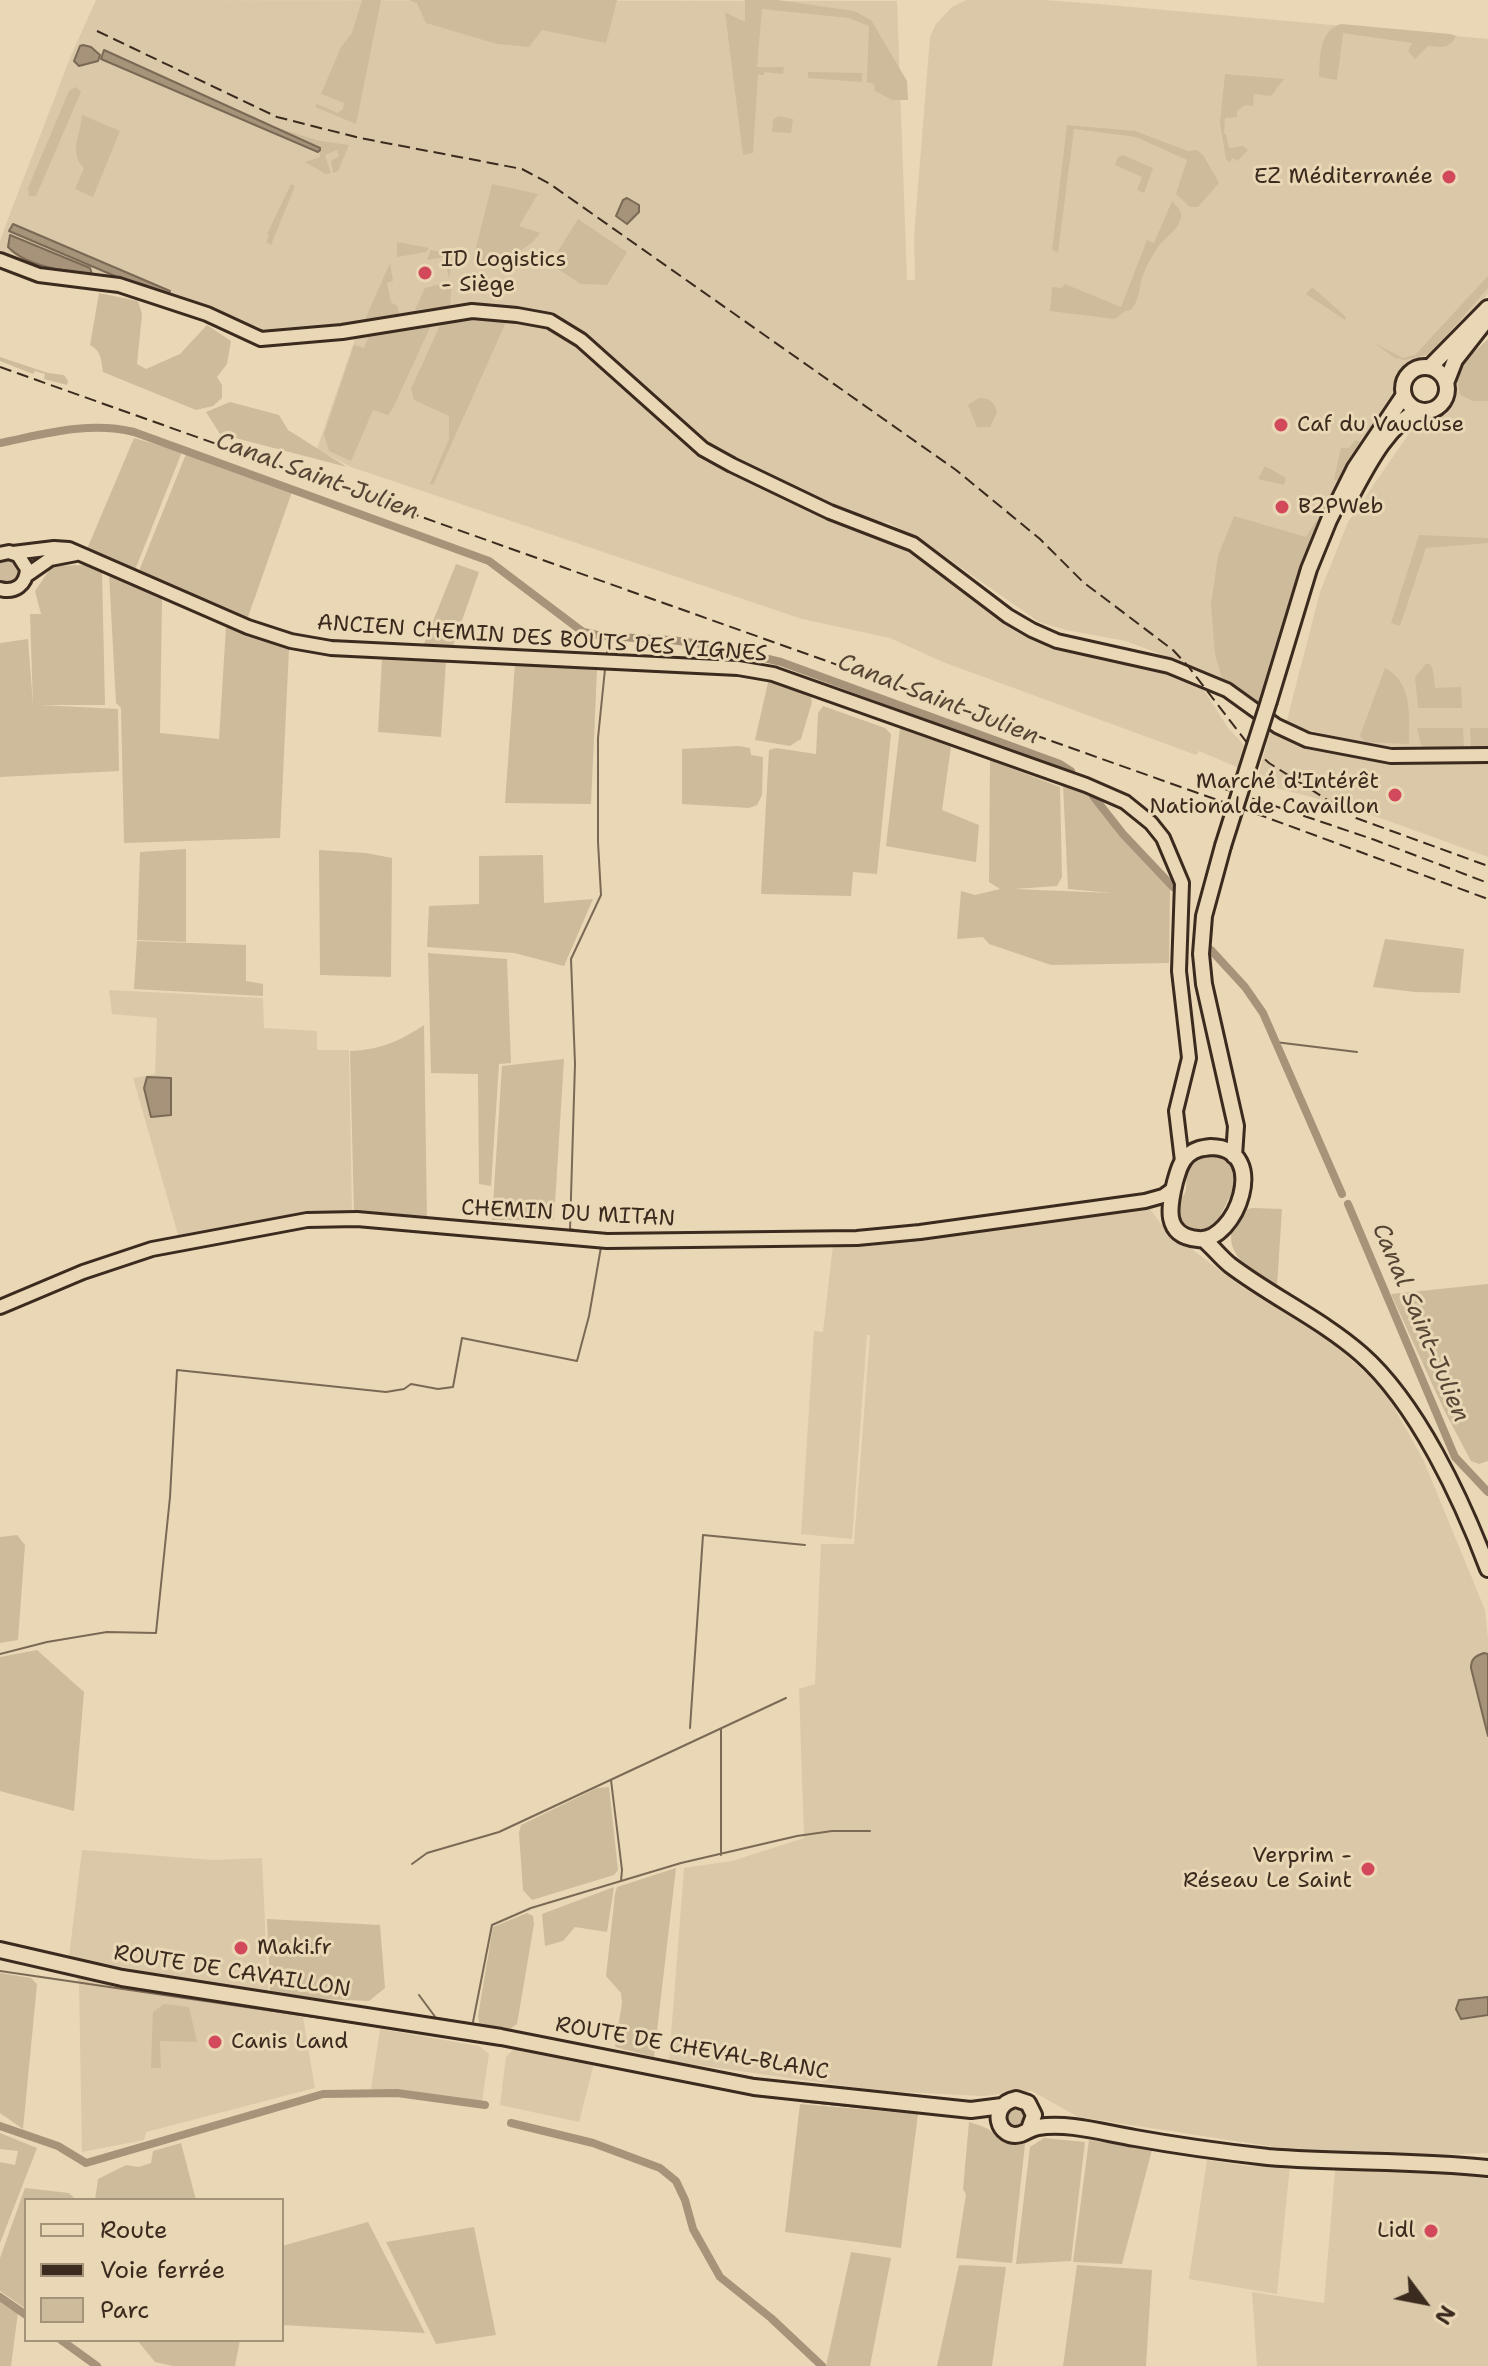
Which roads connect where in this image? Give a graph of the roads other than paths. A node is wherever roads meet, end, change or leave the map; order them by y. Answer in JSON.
{"nodes":[{"id":1,"x":0,"y":260,"type":"edge"},
{"id":2,"x":1488,"y":308,"type":"edge"},
{"id":3,"x":1488,"y":318,"type":"edge"},
{"id":4,"x":1430,"y":367,"type":"junction"},
{"id":5,"x":1446,"y":383,"type":"junction"},
{"id":6,"x":1404,"y":395,"type":"junction"},
{"id":7,"x":1419,"y":410,"type":"junction"},
{"id":8,"x":7,"y":554,"type":"edge"},
{"id":9,"x":79,"y":554,"type":"junction"},
{"id":10,"x":27,"y":575,"type":"junction"},
{"id":11,"x":0,"y":589,"type":"edge"},
{"id":12,"x":1297,"y":613,"type":"junction"},
{"id":13,"x":1488,"y":755,"type":"edge"},
{"id":14,"x":1226,"y":1085,"type":"junction"},
{"id":15,"x":1179,"y":1131,"type":"junction"},
{"id":16,"x":1210,"y":1147,"type":"junction"},
{"id":17,"x":1234,"y":1156,"type":"junction"},
{"id":18,"x":1182,"y":1161,"type":"junction"},
{"id":19,"x":1174,"y":1188,"type":"junction"},
{"id":20,"x":1145,"y":1201,"type":"junction"},
{"id":21,"x":1169,"y":1213,"type":"junction"},
{"id":22,"x":1221,"y":1231,"type":"junction"},
{"id":23,"x":1203,"y":1239,"type":"junction"},
{"id":24,"x":1239,"y":1271,"type":"junction"},
{"id":25,"x":0,"y":1307,"type":"edge"},
{"id":26,"x":1488,"y":1569,"type":"edge"},
{"id":27,"x":0,"y":1943,"type":"edge"},
{"id":28,"x":0,"y":1950,"type":"edge"},
{"id":29,"x":50,"y":1962,"type":"junction"},
{"id":30,"x":501,"y":2037,"type":"joint"},
{"id":31,"x":1002,"y":2106,"type":"junction"},
{"id":32,"x":971,"y":2110,"type":"junction"},
{"id":33,"x":1033,"y":2110,"type":"junction"},
{"id":34,"x":999,"y":2123,"type":"junction"},
{"id":35,"x":1071,"y":2127,"type":"junction"},
{"id":36,"x":1029,"y":2129,"type":"junction"},
{"id":37,"x":1488,"y":2160,"type":"edge"},
{"id":38,"x":1452,"y":2164,"type":"junction"},
{"id":39,"x":1488,"y":2168,"type":"edge"}],
"edges":[{"from":1,"to":13,"type":"street"},
{"from":2,"to":4,"type":"main road"},
{"from":3,"to":5,"type":"main road"},
{"from":4,"to":5,"type":"main road"},
{"from":4,"to":6,"type":"main road"},
{"from":5,"to":7,"type":"main road"},
{"from":6,"to":7,"type":"main road"},
{"from":6,"to":12,"type":"main road"},
{"from":7,"to":12,"type":"main road"},
{"from":8,"to":9,"type":"street","name":"ANCIEN CHEMIN DES BOUTS DES VIGNES"},
{"from":8,"to":10,"type":"street"},
{"from":9,"to":10,"type":"street"},
{"from":9,"to":15,"type":"street","name":"ANCIEN CHEMIN DES BOUTS DES VIGNES"},
{"from":10,"to":11,"type":"street"},
{"from":12,"to":14,"type":"main road","bridge":true},
{"from":14,"to":16,"type":"main road"},
{"from":14,"to":17,"type":"main road"},
{"from":15,"to":16,"type":"street"},
{"from":15,"to":18,"type":"street","name":"ANCIEN CHEMIN DES BOUTS DES VIGNES"},
{"from":16,"to":17,"type":"main road"},
{"from":16,"to":18,"type":"main road"},
{"from":17,"to":22,"type":"main road"},
{"from":18,"to":19,"type":"main road"},
{"from":19,"to":20,"type":"street","name":"CHEMIN DU MITAN"},
{"from":19,"to":21,"type":"main road"},
{"from":20,"to":21,"type":"street"},
{"from":20,"to":25,"type":"street","name":"CHEMIN DU MITAN"},
{"from":21,"to":23,"type":"main road"},
{"from":22,"to":23,"type":"main road"},
{"from":22,"to":24,"type":"main road"},
{"from":23,"to":24,"type":"main road"},
{"from":24,"to":26,"type":"main road"},
{"from":27,"to":29,"type":"main road","name":"ROUTE DE CAVAILLON"},
{"from":28,"to":29,"type":"main road","name":"ROUTE DE CAVAILLON"},
{"from":29,"to":30,"type":"main road","name":"ROUTE DE CAVAILLON"},
{"from":30,"to":32,"type":"main road","name":"ROUTE DE CHEVAL-BLANC"},
{"from":31,"to":32,"type":"main road","name":"ROUTE DE CHEVAL-BLANC"},
{"from":31,"to":33,"type":"main road"},
{"from":31,"to":34,"type":"main road"},
{"from":32,"to":34,"type":"main road","name":"ROUTE DE CHEVAL-BLANC"},
{"from":33,"to":35,"type":"main road"},
{"from":33,"to":36,"type":"main road"},
{"from":34,"to":36,"type":"main road"},
{"from":35,"to":36,"type":"main road"},
{"from":35,"to":38,"type":"main road"},
{"from":37,"to":38,"type":"main road"},
{"from":38,"to":39,"type":"main road"}]}
